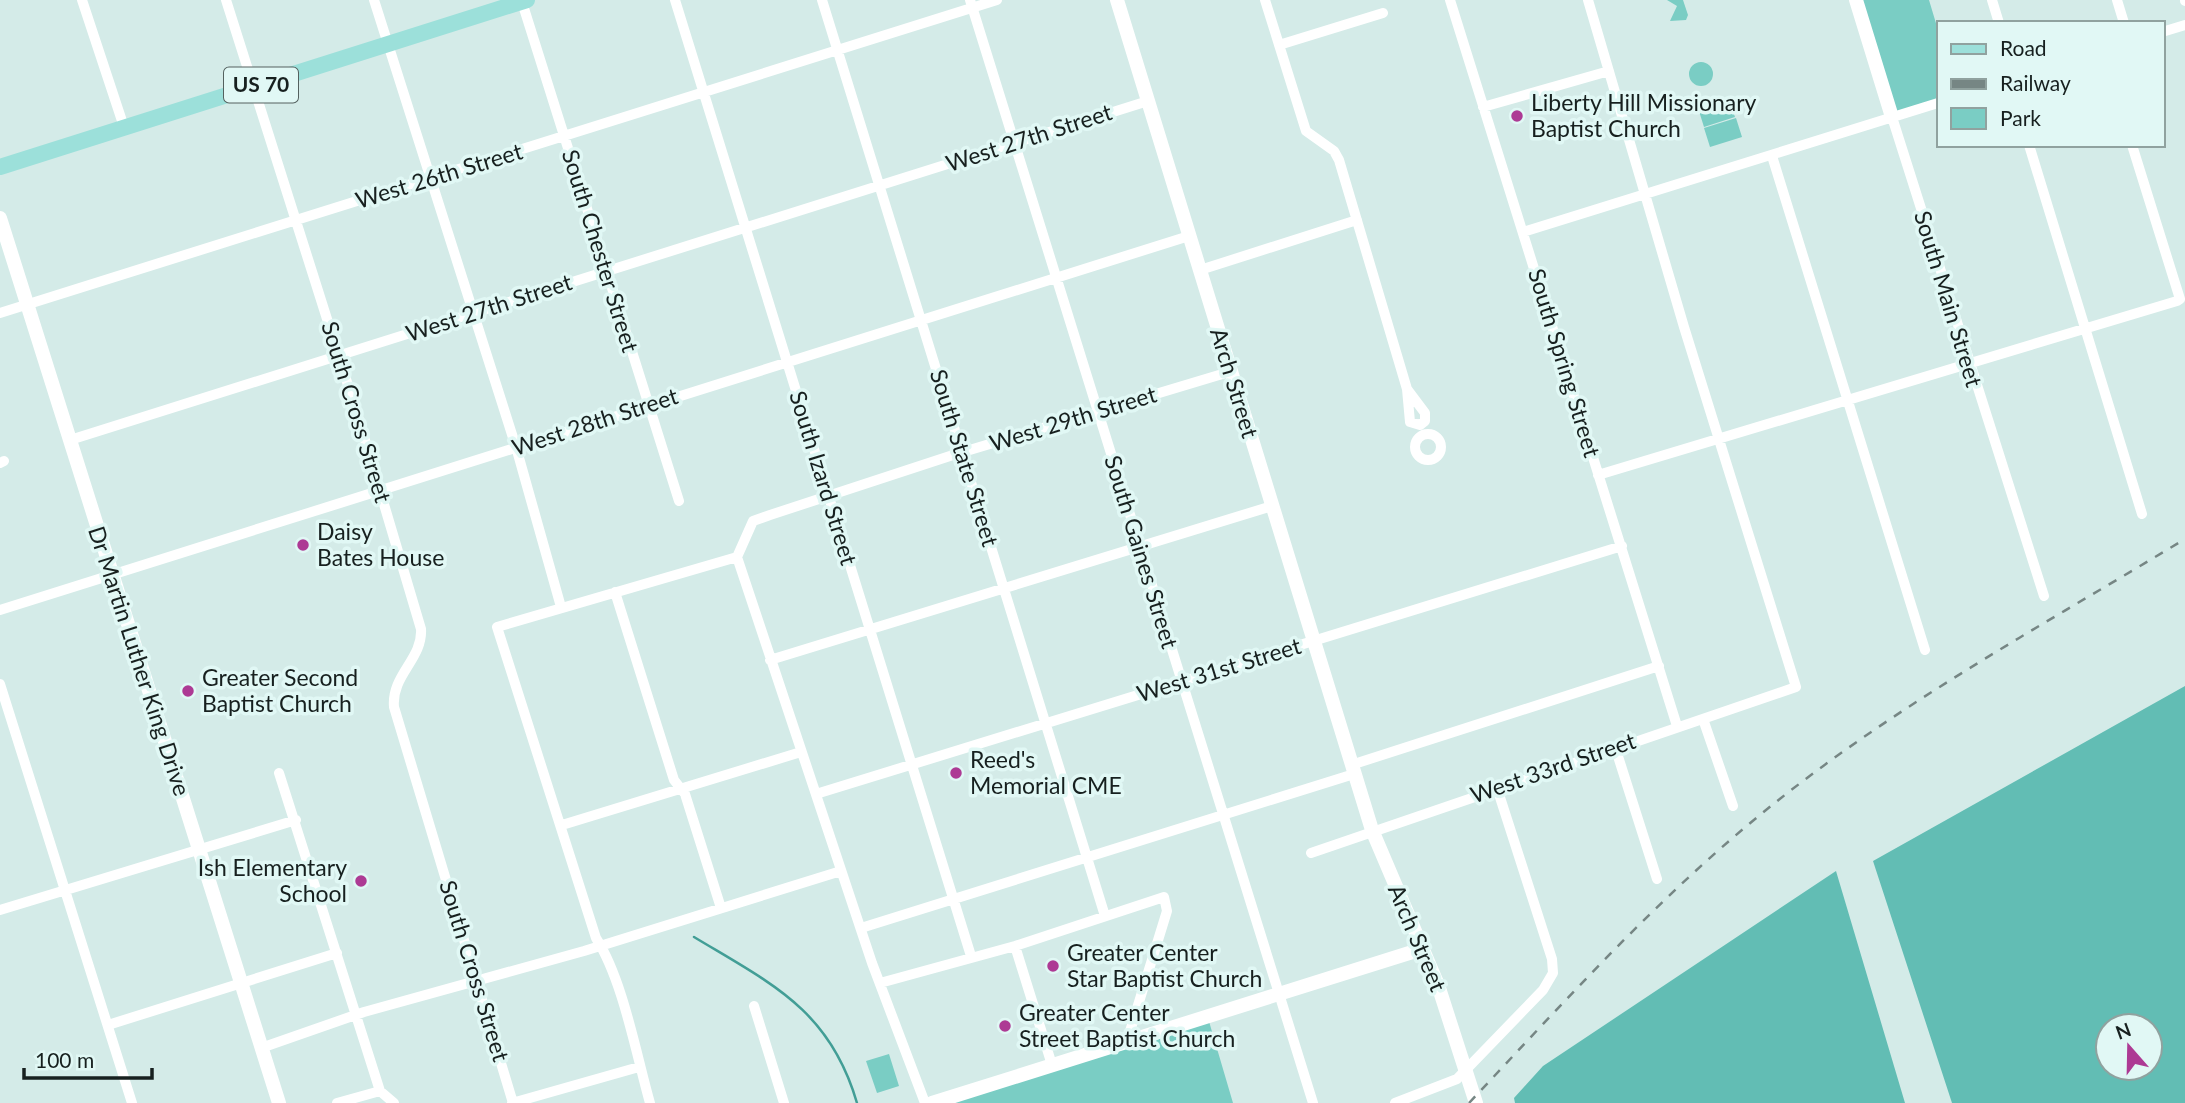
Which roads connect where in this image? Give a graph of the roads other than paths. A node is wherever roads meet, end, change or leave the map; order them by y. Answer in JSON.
{"nodes":[{"id":1,"x":82,"y":0,"type":"edge"},
{"id":2,"x":226,"y":0,"type":"edge"},
{"id":3,"x":374,"y":0,"type":"edge"},
{"id":4,"x":675,"y":0,"type":"edge"},
{"id":5,"x":822,"y":0,"type":"edge"},
{"id":6,"x":997,"y":0,"type":"edge"},
{"id":7,"x":1117,"y":0,"type":"edge"},
{"id":8,"x":1265,"y":0,"type":"edge"},
{"id":9,"x":1450,"y":0,"type":"edge"},
{"id":10,"x":1588,"y":0,"type":"edge"},
{"id":11,"x":1856,"y":0,"type":"edge"},
{"id":12,"x":1992,"y":0,"type":"edge"},
{"id":13,"x":2117,"y":0,"type":"edge"},
{"id":14,"x":523,"y":1,"type":"edge"},
{"id":15,"x":971,"y":4,"type":"edge"},
{"id":16,"x":1383,"y":13,"type":"dead end"},
{"id":17,"x":1998,"y":21,"type":"edge"},
{"id":18,"x":2123,"y":21,"type":"edge"},
{"id":19,"x":2185,"y":25,"type":"edge"},
{"id":20,"x":2164,"y":31,"type":"edge"},
{"id":21,"x":388,"y":45,"type":"junction"},
{"id":22,"x":1279,"y":45,"type":"junction"},
{"id":23,"x":838,"y":50,"type":"junction"},
{"id":24,"x":1609,"y":71,"type":"junction"},
{"id":25,"x":253,"y":87,"type":"junction"},
{"id":26,"x":703,"y":92,"type":"junction"},
{"id":27,"x":1148,"y":101,"type":"junction"},
{"id":28,"x":1937,"y":103,"type":"edge"},
{"id":29,"x":1483,"y":107,"type":"junction"},
{"id":30,"x":1892,"y":117,"type":"junction"},
{"id":31,"x":124,"y":127,"type":"junction"},
{"id":32,"x":564,"y":136,"type":"junction"},
{"id":33,"x":1014,"y":143,"type":"junction"},
{"id":34,"x":2030,"y":147,"type":"edge"},
{"id":35,"x":2133,"y":147,"type":"edge"},
{"id":36,"x":1772,"y":156,"type":"junction"},
{"id":37,"x":0,"y":167,"type":"edge"},
{"id":38,"x":432,"y":178,"type":"junction"},
{"id":39,"x":880,"y":186,"type":"junction"},
{"id":40,"x":1645,"y":194,"type":"junction"},
{"id":41,"x":0,"y":218,"type":"edge"},
{"id":42,"x":1357,"y":220,"type":"junction"},
{"id":43,"x":295,"y":221,"type":"junction"},
{"id":44,"x":746,"y":227,"type":"junction"},
{"id":45,"x":1523,"y":232,"type":"junction"},
{"id":46,"x":1189,"y":236,"type":"junction"},
{"id":47,"x":1200,"y":270,"type":"junction"},
{"id":48,"x":606,"y":271,"type":"junction"},
{"id":49,"x":1056,"y":278,"type":"junction"},
{"id":50,"x":26,"y":305,"type":"junction"},
{"id":51,"x":474,"y":312,"type":"junction"},
{"id":52,"x":0,"y":313,"type":"edge"},
{"id":53,"x":921,"y":319,"type":"junction"},
{"id":54,"x":2086,"y":330,"type":"junction"},
{"id":55,"x":339,"y":355,"type":"junction"},
{"id":56,"x":786,"y":361,"type":"junction"},
{"id":57,"x":1968,"y":365,"type":"junction"},
{"id":58,"x":1229,"y":372,"type":"junction"},
{"id":59,"x":1846,"y":401,"type":"junction"},
{"id":60,"x":648,"y":405,"type":"junction"},
{"id":61,"x":1098,"y":412,"type":"junction"},
{"id":62,"x":1422,"y":430,"type":"dead end"},
{"id":63,"x":1719,"y":438,"type":"junction"},
{"id":64,"x":70,"y":440,"type":"junction"},
{"id":65,"x":516,"y":447,"type":"junction"},
{"id":66,"x":962,"y":452,"type":"junction"},
{"id":67,"x":1598,"y":475,"type":"junction"},
{"id":68,"x":380,"y":490,"type":"junction"},
{"id":69,"x":828,"y":496,"type":"junction"},
{"id":70,"x":679,"y":501,"type":"dead end"},
{"id":71,"x":1272,"y":506,"type":"junction"},
{"id":72,"x":2142,"y":514,"type":"dead end"},
{"id":73,"x":1622,"y":546,"type":"junction"},
{"id":74,"x":1140,"y":547,"type":"junction"},
{"id":75,"x":737,"y":557,"type":"junction"},
{"id":76,"x":112,"y":575,"type":"junction"},
{"id":77,"x":1004,"y":587,"type":"junction"},
{"id":78,"x":615,"y":593,"type":"junction"},
{"id":79,"x":2044,"y":596,"type":"dead end"},
{"id":80,"x":561,"y":607,"type":"junction"},
{"id":81,"x":0,"y":610,"type":"edge"},
{"id":82,"x":870,"y":629,"type":"junction"},
{"id":83,"x":1313,"y":640,"type":"junction"},
{"id":84,"x":1925,"y":650,"type":"dead end"},
{"id":85,"x":771,"y":660,"type":"junction"},
{"id":86,"x":1659,"y":666,"type":"junction"},
{"id":87,"x":1181,"y":681,"type":"junction"},
{"id":88,"x":0,"y":684,"type":"edge"},
{"id":89,"x":1703,"y":719,"type":"junction"},
{"id":90,"x":1045,"y":724,"type":"junction"},
{"id":91,"x":1677,"y":726,"type":"junction"},
{"id":92,"x":1616,"y":750,"type":"junction"},
{"id":93,"x":802,"y":752,"type":"junction"},
{"id":94,"x":912,"y":764,"type":"junction"},
{"id":95,"x":1353,"y":770,"type":"junction"},
{"id":96,"x":279,"y":773,"type":"dead end"},
{"id":97,"x":682,"y":788,"type":"junction"},
{"id":98,"x":1497,"y":788,"type":"junction"},
{"id":99,"x":816,"y":794,"type":"junction"},
{"id":100,"x":1733,"y":807,"type":"dead end"},
{"id":101,"x":1223,"y":815,"type":"junction"},
{"id":102,"x":296,"y":820,"type":"junction"},
{"id":103,"x":562,"y":825,"type":"junction"},
{"id":104,"x":1372,"y":830,"type":"junction"},
{"id":105,"x":198,"y":850,"type":"junction"},
{"id":106,"x":1311,"y":853,"type":"dead end"},
{"id":107,"x":1086,"y":856,"type":"junction"},
{"id":108,"x":841,"y":871,"type":"junction"},
{"id":109,"x":1657,"y":879,"type":"dead end"},
{"id":110,"x":65,"y":890,"type":"junction"},
{"id":111,"x":953,"y":898,"type":"junction"},
{"id":112,"x":721,"y":908,"type":"junction"},
{"id":113,"x":0,"y":910,"type":"edge"},
{"id":114,"x":1105,"y":916,"type":"junction"},
{"id":115,"x":861,"y":928,"type":"junction"},
{"id":116,"x":601,"y":946,"type":"junction"},
{"id":117,"x":1015,"y":946,"type":"junction"},
{"id":118,"x":1422,"y":949,"type":"junction"},
{"id":119,"x":337,"y":953,"type":"junction"},
{"id":120,"x":971,"y":956,"type":"junction"},
{"id":121,"x":475,"y":982,"type":"junction"},
{"id":122,"x":240,"y":983,"type":"junction"},
{"id":123,"x":880,"y":983,"type":"junction"},
{"id":124,"x":1279,"y":995,"type":"junction"},
{"id":125,"x":754,"y":1006,"type":"dead end"},
{"id":126,"x":357,"y":1015,"type":"junction"},
{"id":127,"x":108,"y":1025,"type":"junction"},
{"id":128,"x":1127,"y":1041,"type":"junction"},
{"id":129,"x":261,"y":1048,"type":"junction"},
{"id":130,"x":1052,"y":1065,"type":"junction"},
{"id":131,"x":639,"y":1067,"type":"junction"},
{"id":132,"x":380,"y":1090,"type":"junction"},
{"id":133,"x":132,"y":1103,"type":"edge"},
{"id":134,"x":279,"y":1103,"type":"edge"},
{"id":135,"x":337,"y":1103,"type":"edge"},
{"id":136,"x":394,"y":1103,"type":"edge"},
{"id":137,"x":513,"y":1103,"type":"edge"},
{"id":138,"x":650,"y":1103,"type":"edge"},
{"id":139,"x":784,"y":1103,"type":"edge"},
{"id":140,"x":925,"y":1103,"type":"edge"},
{"id":141,"x":932,"y":1103,"type":"edge"},
{"id":142,"x":1313,"y":1103,"type":"edge"},
{"id":143,"x":1395,"y":1103,"type":"edge"},
{"id":144,"x":1476,"y":1103,"type":"edge"}],
"edges":[{"from":1,"to":31,"type":"street"},
{"from":2,"to":25,"type":"street","name":"South Cross Street"},
{"from":3,"to":21,"type":"street"},
{"from":4,"to":26,"type":"street","name":"South Izard Street"},
{"from":5,"to":23,"type":"street","name":"South State Street"},
{"from":6,"to":15,"type":"street","name":"West 26th Street"},
{"from":7,"to":27,"type":"street","name":"Arch Street"},
{"from":8,"to":22,"type":"street"},
{"from":9,"to":29,"type":"street","name":"South Spring Street"},
{"from":10,"to":24,"type":"street"},
{"from":11,"to":30,"type":"street","name":"South Main Street"},
{"from":12,"to":17,"type":"street"},
{"from":13,"to":18,"type":"street"},
{"from":14,"to":21,"type":"main road","number":"US 70"},
{"from":14,"to":32,"type":"street","name":"South Chester Street"},
{"from":15,"to":23,"type":"street","name":"West 26th Street"},
{"from":15,"to":33,"type":"street","name":"South Gaines Street"},
{"from":16,"to":22,"type":"street"},
{"from":19,"to":20,"type":"street"},
{"from":21,"to":25,"type":"main road","number":"US 70"},
{"from":21,"to":38,"type":"street"},
{"from":22,"to":42,"type":"street"},
{"from":23,"to":26,"type":"street","name":"West 26th Street"},
{"from":23,"to":39,"type":"street","name":"South State Street"},
{"from":24,"to":29,"type":"street"},
{"from":24,"to":40,"type":"street"},
{"from":25,"to":31,"type":"main road","number":"US 70"},
{"from":25,"to":43,"type":"street","name":"South Cross Street"},
{"from":26,"to":32,"type":"street","name":"West 26th Street"},
{"from":26,"to":44,"type":"street","name":"South Izard Street"},
{"from":27,"to":33,"type":"street","name":"West 27th Street"},
{"from":27,"to":46,"type":"street","name":"Arch Street"},
{"from":28,"to":30,"type":"street"},
{"from":29,"to":45,"type":"street","name":"South Spring Street"},
{"from":30,"to":36,"type":"street"},
{"from":30,"to":57,"type":"street","name":"South Main Street"},
{"from":31,"to":37,"type":"main road","number":"US 70"},
{"from":32,"to":38,"type":"street","name":"West 26th Street"},
{"from":32,"to":48,"type":"street","name":"South Chester Street"},
{"from":33,"to":39,"type":"street","name":"West 27th Street"},
{"from":33,"to":49,"type":"street","name":"South Gaines Street"},
{"from":34,"to":54,"type":"street"},
{"from":35,"to":54,"type":"street"},
{"from":36,"to":40,"type":"street"},
{"from":36,"to":59,"type":"street"},
{"from":38,"to":43,"type":"street","name":"West 26th Street"},
{"from":38,"to":51,"type":"street"},
{"from":39,"to":44,"type":"street","name":"West 27th Street"},
{"from":39,"to":53,"type":"street","name":"South State Street"},
{"from":40,"to":45,"type":"street"},
{"from":40,"to":63,"type":"street"},
{"from":41,"to":50,"type":"street","name":"Dr Martin Luther King Drive"},
{"from":42,"to":47,"type":"street"},
{"from":42,"to":62,"type":"street"},
{"from":43,"to":50,"type":"street","name":"West 26th Street"},
{"from":43,"to":55,"type":"street","name":"South Cross Street"},
{"from":44,"to":48,"type":"street","name":"West 27th Street"},
{"from":44,"to":56,"type":"street","name":"South Izard Street"},
{"from":45,"to":67,"type":"street","name":"South Spring Street"},
{"from":46,"to":47,"type":"street","name":"Arch Street"},
{"from":46,"to":49,"type":"street","name":"West 28th Street"},
{"from":47,"to":58,"type":"street","name":"Arch Street"},
{"from":48,"to":51,"type":"street","name":"West 27th Street"},
{"from":48,"to":60,"type":"street","name":"South Chester Street"},
{"from":49,"to":53,"type":"street","name":"West 28th Street"},
{"from":49,"to":61,"type":"street","name":"South Gaines Street"},
{"from":50,"to":52,"type":"street","name":"West 26th Street"},
{"from":50,"to":64,"type":"street","name":"Dr Martin Luther King Drive"},
{"from":51,"to":55,"type":"street","name":"West 27th Street"},
{"from":51,"to":65,"type":"street"},
{"from":53,"to":56,"type":"street","name":"West 28th Street"},
{"from":53,"to":66,"type":"street","name":"South State Street"},
{"from":54,"to":57,"type":"street"},
{"from":54,"to":72,"type":"street"},
{"from":55,"to":64,"type":"street","name":"West 27th Street"},
{"from":55,"to":68,"type":"street","name":"South Cross Street"},
{"from":56,"to":60,"type":"street","name":"West 28th Street"},
{"from":56,"to":69,"type":"street","name":"South Izard Street"},
{"from":57,"to":59,"type":"street"},
{"from":57,"to":79,"type":"street","name":"South Main Street"},
{"from":58,"to":61,"type":"street","name":"West 29th Street"},
{"from":58,"to":71,"type":"street","name":"Arch Street"},
{"from":59,"to":63,"type":"street"},
{"from":59,"to":84,"type":"street"},
{"from":60,"to":65,"type":"street","name":"West 28th Street"},
{"from":60,"to":70,"type":"street","name":"South Chester Street"},
{"from":61,"to":66,"type":"street","name":"West 29th Street"},
{"from":61,"to":74,"type":"street","name":"South Gaines Street"},
{"from":63,"to":67,"type":"street"},
{"from":63,"to":89,"type":"street","name":"West 33rd Street"},
{"from":64,"to":76,"type":"street","name":"Dr Martin Luther King Drive"},
{"from":65,"to":68,"type":"street","name":"West 28th Street"},
{"from":65,"to":80,"type":"street"},
{"from":66,"to":69,"type":"street","name":"West 29th Street"},
{"from":66,"to":77,"type":"street","name":"South State Street"},
{"from":67,"to":73,"type":"street","name":"South Spring Street"},
{"from":68,"to":76,"type":"street","name":"West 28th Street"},
{"from":68,"to":121,"type":"street","name":"South Cross Street"},
{"from":69,"to":75,"type":"street","name":"West 29th Street"},
{"from":69,"to":82,"type":"street","name":"South Izard Street"},
{"from":71,"to":74,"type":"street"},
{"from":71,"to":83,"type":"street","name":"Arch Street"},
{"from":73,"to":83,"type":"street","name":"West 31st Street"},
{"from":73,"to":86,"type":"street","name":"South Spring Street"},
{"from":74,"to":77,"type":"street"},
{"from":74,"to":87,"type":"street","name":"South Gaines Street"},
{"from":75,"to":78,"type":"street"},
{"from":75,"to":85,"type":"street"},
{"from":76,"to":81,"type":"street","name":"West 28th Street"},
{"from":76,"to":105,"type":"street","name":"Dr Martin Luther King Drive"},
{"from":77,"to":82,"type":"street"},
{"from":77,"to":90,"type":"street","name":"South State Street"},
{"from":78,"to":80,"type":"street"},
{"from":78,"to":97,"type":"street"},
{"from":80,"to":103,"type":"street"},
{"from":82,"to":85,"type":"street"},
{"from":82,"to":94,"type":"street","name":"South Izard Street"},
{"from":83,"to":87,"type":"street","name":"West 31st Street"},
{"from":83,"to":95,"type":"street","name":"Arch Street"},
{"from":85,"to":93,"type":"street"},
{"from":86,"to":91,"type":"street","name":"South Spring Street"},
{"from":86,"to":95,"type":"street"},
{"from":87,"to":90,"type":"street","name":"West 31st Street"},
{"from":87,"to":101,"type":"street","name":"South Gaines Street"},
{"from":88,"to":110,"type":"street"},
{"from":89,"to":91,"type":"street","name":"West 33rd Street"},
{"from":89,"to":100,"type":"street"},
{"from":90,"to":94,"type":"street","name":"West 31st Street"},
{"from":90,"to":107,"type":"street","name":"South State Street"},
{"from":91,"to":92,"type":"street","name":"West 33rd Street"},
{"from":92,"to":98,"type":"street","name":"West 33rd Street"},
{"from":92,"to":109,"type":"street"},
{"from":93,"to":97,"type":"street"},
{"from":93,"to":99,"type":"street"},
{"from":94,"to":99,"type":"street","name":"West 31st Street"},
{"from":94,"to":111,"type":"street","name":"South Izard Street"},
{"from":95,"to":101,"type":"street"},
{"from":95,"to":104,"type":"street","name":"Arch Street"},
{"from":96,"to":102,"type":"street"},
{"from":97,"to":103,"type":"street"},
{"from":97,"to":112,"type":"street"},
{"from":98,"to":104,"type":"street","name":"West 33rd Street"},
{"from":98,"to":143,"type":"street"},
{"from":99,"to":108,"type":"street"},
{"from":101,"to":107,"type":"street"},
{"from":101,"to":124,"type":"street","name":"South Gaines Street"},
{"from":102,"to":105,"type":"street"},
{"from":102,"to":119,"type":"street"},
{"from":103,"to":116,"type":"street"},
{"from":104,"to":106,"type":"street","name":"West 33rd Street"},
{"from":104,"to":118,"type":"street","name":"Arch Street"},
{"from":105,"to":110,"type":"street"},
{"from":105,"to":122,"type":"street","name":"Dr Martin Luther King Drive"},
{"from":107,"to":111,"type":"street"},
{"from":107,"to":114,"type":"street","name":"South State Street"},
{"from":108,"to":112,"type":"street"},
{"from":108,"to":115,"type":"street"},
{"from":110,"to":113,"type":"street"},
{"from":110,"to":127,"type":"street"},
{"from":111,"to":115,"type":"street"},
{"from":111,"to":120,"type":"street","name":"South Izard Street"},
{"from":112,"to":116,"type":"street"},
{"from":114,"to":117,"type":"street"},
{"from":114,"to":128,"type":"street"},
{"from":115,"to":123,"type":"street"},
{"from":116,"to":121,"type":"street"},
{"from":116,"to":131,"type":"street"},
{"from":117,"to":120,"type":"street"},
{"from":117,"to":130,"type":"street"},
{"from":118,"to":124,"type":"street"},
{"from":118,"to":144,"type":"street","name":"Arch Street"},
{"from":119,"to":122,"type":"street"},
{"from":119,"to":126,"type":"street"},
{"from":120,"to":123,"type":"street"},
{"from":121,"to":126,"type":"street"},
{"from":121,"to":137,"type":"street","name":"South Cross Street"},
{"from":122,"to":127,"type":"street"},
{"from":122,"to":129,"type":"street","name":"Dr Martin Luther King Drive"},
{"from":123,"to":140,"type":"street"},
{"from":124,"to":128,"type":"street"},
{"from":124,"to":142,"type":"street","name":"South Gaines Street"},
{"from":125,"to":139,"type":"street"},
{"from":126,"to":129,"type":"street"},
{"from":126,"to":132,"type":"street"},
{"from":127,"to":133,"type":"street"},
{"from":128,"to":130,"type":"street"},
{"from":129,"to":134,"type":"street","name":"Dr Martin Luther King Drive"},
{"from":130,"to":141,"type":"street"},
{"from":131,"to":137,"type":"street"},
{"from":131,"to":138,"type":"street"},
{"from":132,"to":135,"type":"street"},
{"from":132,"to":136,"type":"street"}]}
